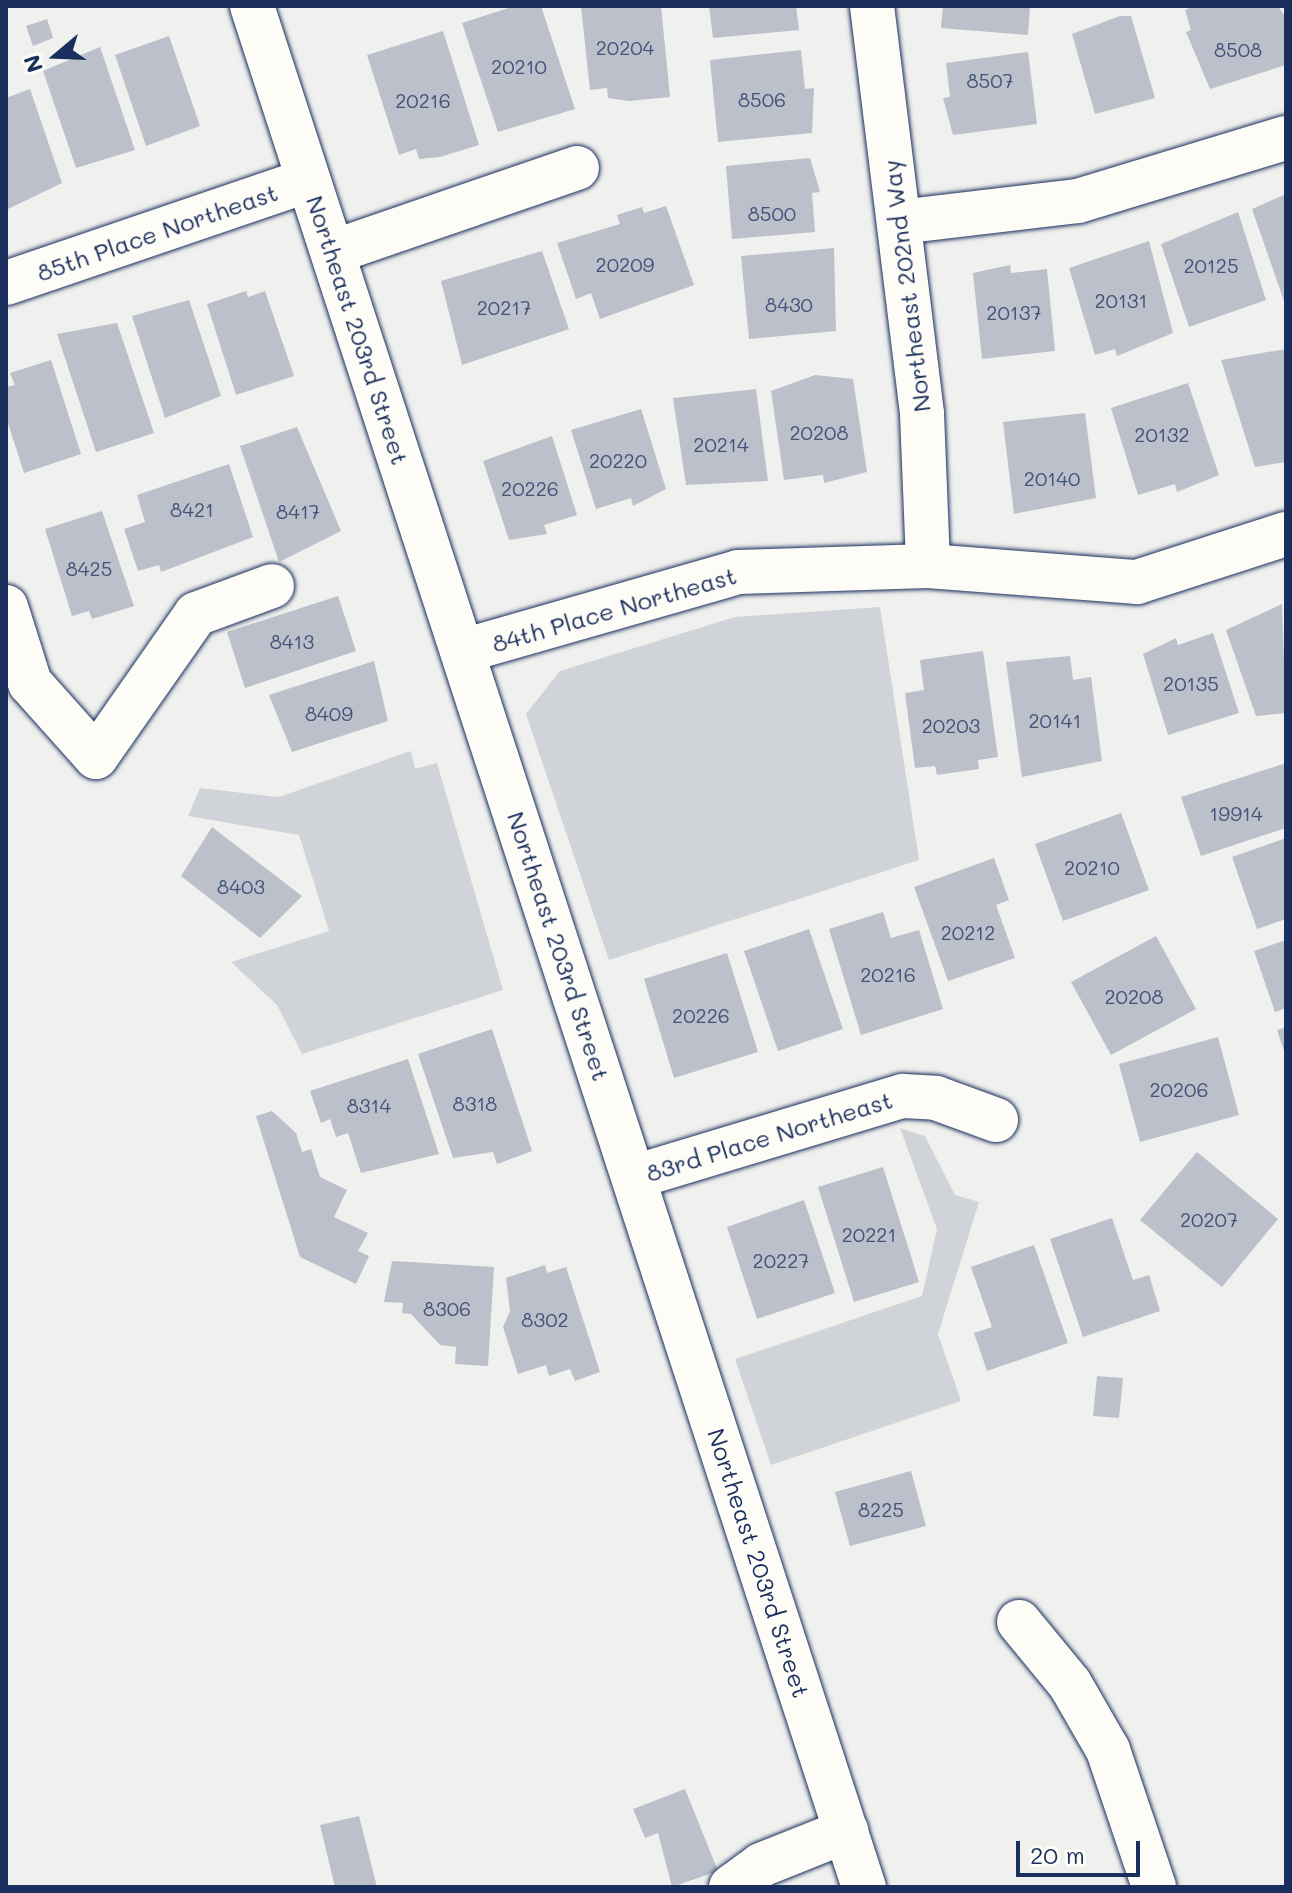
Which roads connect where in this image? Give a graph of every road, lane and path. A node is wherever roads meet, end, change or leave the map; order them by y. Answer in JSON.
{"nodes":[{"id":1,"x":252,"y":6,"type":"edge"},
{"id":2,"x":872,"y":6,"type":"edge"},
{"id":3,"x":1286,"y":138,"type":"edge"},
{"id":4,"x":577,"y":168,"type":"dead end"},
{"id":5,"x":308,"y":180,"type":"junction"},
{"id":6,"x":899,"y":222,"type":"junction"},
{"id":7,"x":333,"y":252,"type":"junction"},
{"id":8,"x":6,"y":283,"type":"edge"},
{"id":9,"x":1286,"y":534,"type":"edge"},
{"id":10,"x":928,"y":566,"type":"junction"},
{"id":11,"x":272,"y":586,"type":"dead end"},
{"id":12,"x":6,"y":607,"type":"edge"},
{"id":13,"x":463,"y":651,"type":"junction"},
{"id":14,"x":996,"y":1120,"type":"dead end"},
{"id":15,"x":634,"y":1177,"type":"junction"},
{"id":16,"x":1019,"y":1622,"type":"dead end"},
{"id":17,"x":846,"y":1831,"type":"junction"},
{"id":18,"x":731,"y":1887,"type":"edge"},
{"id":19,"x":864,"y":1887,"type":"edge"},
{"id":20,"x":1154,"y":1887,"type":"edge"}],
"edges":[{"from":1,"to":5,"type":"street","name":"Northeast 203rd Street"},
{"from":2,"to":6,"type":"street","name":"Northeast 202nd Way"},
{"from":3,"to":6,"type":"street"},
{"from":4,"to":7,"type":"street"},
{"from":5,"to":7,"type":"street","name":"Northeast 203rd Street"},
{"from":5,"to":8,"type":"street","name":"85th Place Northeast"},
{"from":6,"to":10,"type":"street","name":"Northeast 202nd Way"},
{"from":7,"to":13,"type":"street","name":"Northeast 203rd Street"},
{"from":9,"to":10,"type":"street","name":"84th Place Northeast"},
{"from":10,"to":13,"type":"street","name":"84th Place Northeast"},
{"from":11,"to":12,"type":"street"},
{"from":13,"to":15,"type":"street","name":"Northeast 203rd Street"},
{"from":14,"to":15,"type":"street","name":"83rd Place Northeast"},
{"from":15,"to":17,"type":"street","name":"Northeast 203rd Street"},
{"from":16,"to":20,"type":"street"},
{"from":17,"to":18,"type":"street"},
{"from":17,"to":19,"type":"street","name":"Northeast 203rd Street"}]}
